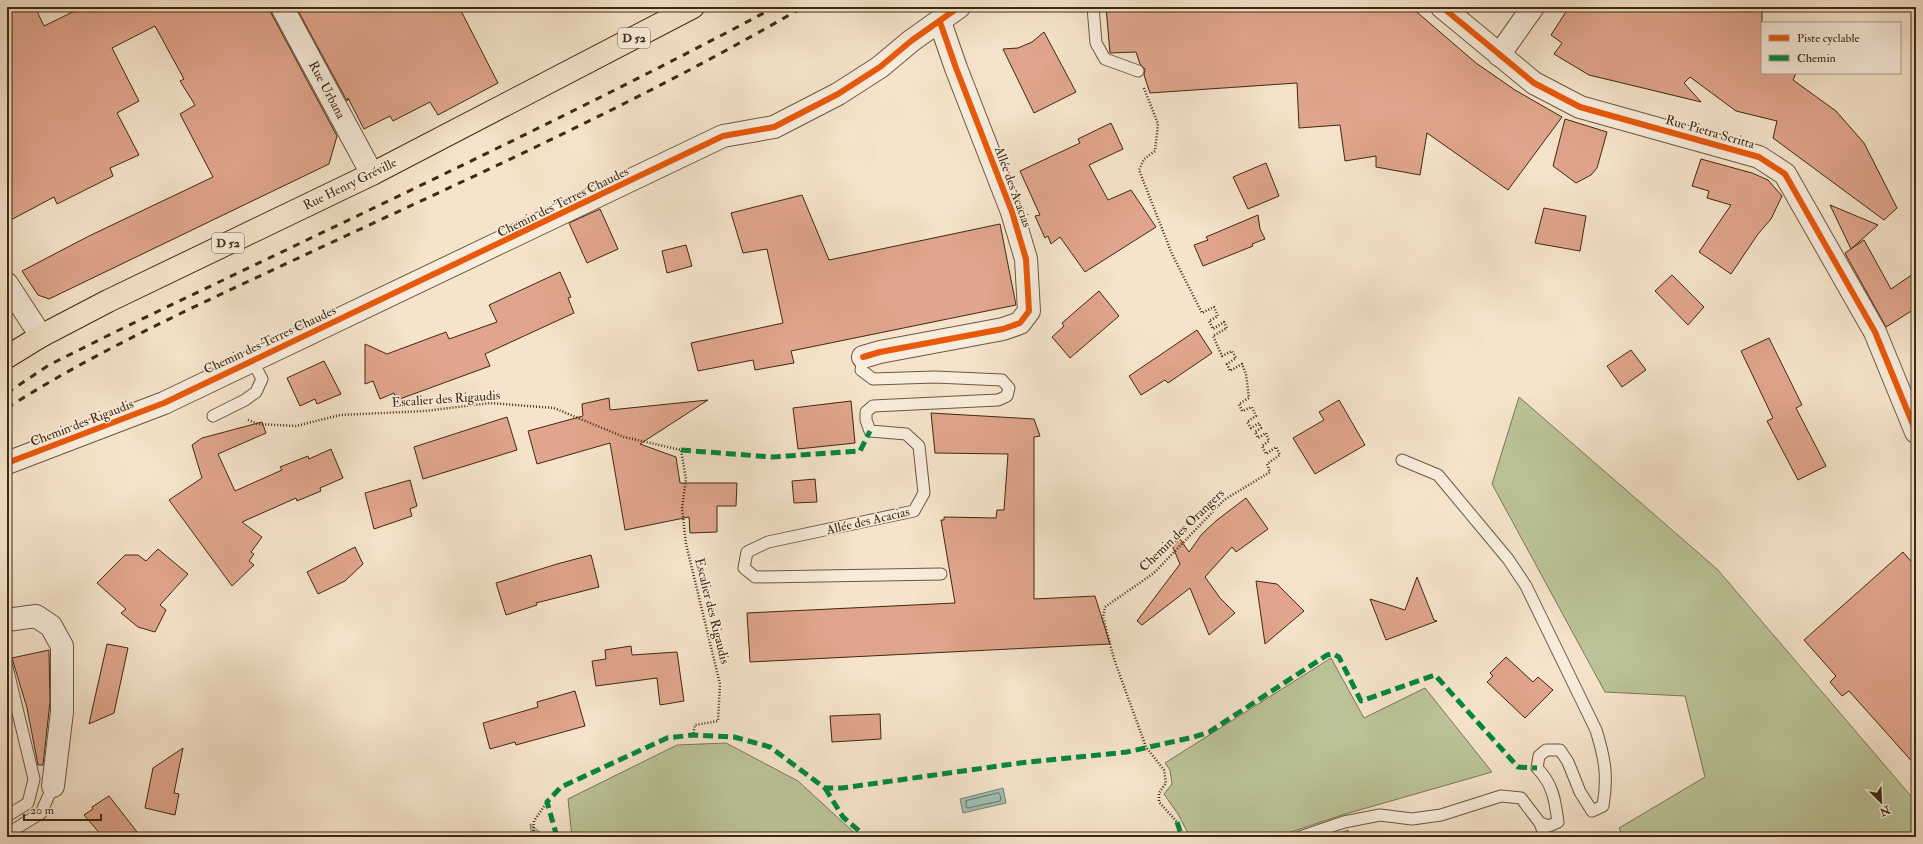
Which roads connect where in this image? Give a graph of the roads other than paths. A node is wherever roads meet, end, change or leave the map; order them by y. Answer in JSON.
{"nodes":[{"id":1,"x":282,"y":7,"type":"edge"},
{"id":2,"x":693,"y":7,"type":"edge"},
{"id":3,"x":959,"y":7,"type":"edge"},
{"id":4,"x":1092,"y":7,"type":"edge"},
{"id":5,"x":1442,"y":7,"type":"edge"},
{"id":6,"x":1533,"y":7,"type":"edge"},
{"id":7,"x":940,"y":22,"type":"junction"},
{"id":8,"x":1499,"y":55,"type":"junction"},
{"id":9,"x":1138,"y":71,"type":"road end"},
{"id":10,"x":372,"y":174,"type":"junction"},
{"id":11,"x":7,"y":284,"type":"edge"},
{"id":12,"x":41,"y":336,"type":"junction"},
{"id":13,"x":863,"y":357,"type":"joint"},
{"id":14,"x":7,"y":358,"type":"edge"},
{"id":15,"x":252,"y":360,"type":"junction"},
{"id":16,"x":164,"y":403,"type":"joint"},
{"id":17,"x":213,"y":416,"type":"dead end"},
{"id":18,"x":1916,"y":432,"type":"edge"},
{"id":19,"x":1402,"y":460,"type":"dead end"},
{"id":20,"x":7,"y":463,"type":"edge"},
{"id":21,"x":941,"y":574,"type":"dead end"},
{"id":22,"x":7,"y":620,"type":"edge"},
{"id":23,"x":7,"y":668,"type":"edge"},
{"id":24,"x":53,"y":786,"type":"joint"},
{"id":25,"x":7,"y":816,"type":"edge"},
{"id":26,"x":1540,"y":823,"type":"junction"},
{"id":27,"x":7,"y":834,"type":"edge"},
{"id":28,"x":1300,"y":837,"type":"edge"},
{"id":29,"x":1544,"y":837,"type":"edge"}],
"edges":[{"from":1,"to":10,"type":"street","name":"Rue Urbana"},
{"from":2,"to":10,"type":"main road","name":"Rue Henry Gréville","number":"D 52"},
{"from":3,"to":7,"type":"street","name":"Chemin des Terres Chaudes"},
{"from":4,"to":9,"type":"lane"},
{"from":5,"to":8,"type":"street","name":"Rue Pietra Scritta"},
{"from":6,"to":8,"type":"street"},
{"from":7,"to":13,"type":"street","name":"Allée des Acacias"},
{"from":7,"to":15,"type":"street","name":"Chemin des Terres Chaudes"},
{"from":8,"to":18,"type":"street","name":"Rue Pietra Scritta"},
{"from":10,"to":12,"type":"main road","name":"Rue Henry Gréville","number":"D 52"},
{"from":11,"to":12,"type":"street"},
{"from":12,"to":14,"type":"main road","name":"Rue Henry Gréville","number":"D 52"},
{"from":13,"to":21,"type":"lane","name":"Allée des Acacias"},
{"from":15,"to":16,"type":"street","name":"Chemin des Terres Chaudes"},
{"from":15,"to":17,"type":"lane"},
{"from":16,"to":20,"type":"street","name":"Chemin des Rigaudis"},
{"from":19,"to":26,"type":"lane"},
{"from":22,"to":24,"type":"street"},
{"from":23,"to":25,"type":"lane"},
{"from":24,"to":27,"type":"lane"},
{"from":26,"to":28,"type":"lane"},
{"from":26,"to":29,"type":"lane"}]}
